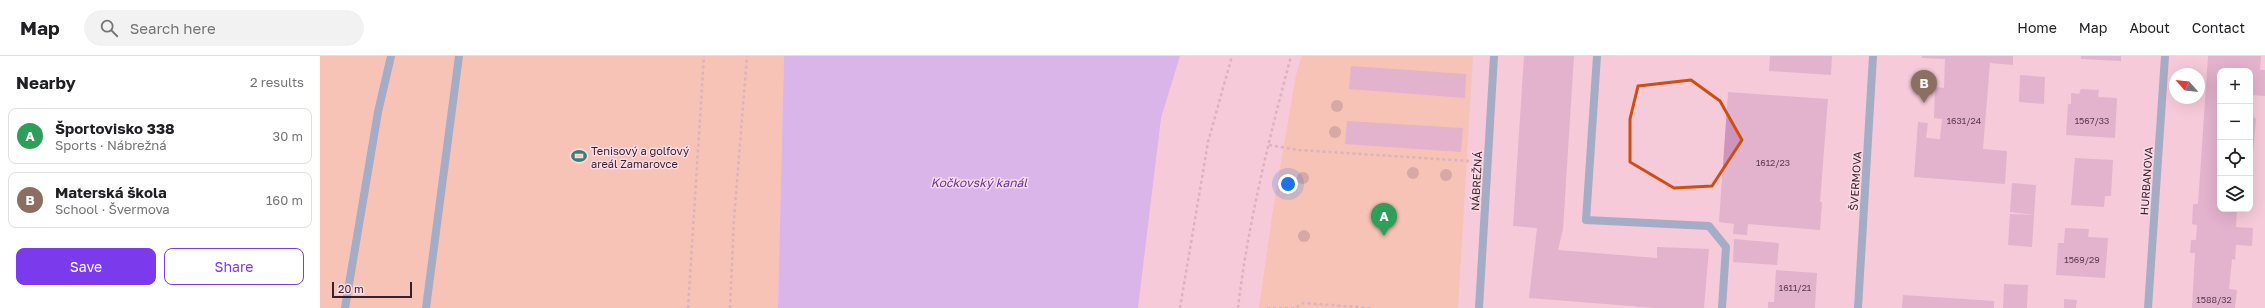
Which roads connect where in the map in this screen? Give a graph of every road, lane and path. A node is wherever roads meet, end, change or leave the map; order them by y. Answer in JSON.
{"nodes":[{"id":1,"x":390,"y":56,"type":"edge"},
{"id":2,"x":458,"y":56,"type":"edge"},
{"id":3,"x":704,"y":56,"type":"edge"},
{"id":4,"x":747,"y":56,"type":"edge"},
{"id":5,"x":1232,"y":56,"type":"edge"},
{"id":6,"x":1291,"y":56,"type":"edge"},
{"id":7,"x":1494,"y":56,"type":"edge"},
{"id":8,"x":1597,"y":56,"type":"edge"},
{"id":9,"x":1874,"y":56,"type":"edge"},
{"id":10,"x":2165,"y":56,"type":"edge"},
{"id":11,"x":1269,"y":145,"type":"junction"},
{"id":12,"x":1472,"y":161,"type":"dead end"},
{"id":13,"x":1303,"y":304,"type":"junction"},
{"id":14,"x":345,"y":308,"type":"edge"},
{"id":15,"x":426,"y":308,"type":"edge"},
{"id":16,"x":688,"y":308,"type":"edge"},
{"id":17,"x":730,"y":308,"type":"edge"},
{"id":18,"x":1180,"y":308,"type":"edge"},
{"id":19,"x":1238,"y":308,"type":"edge"},
{"id":20,"x":1267,"y":308,"type":"edge"},
{"id":21,"x":1300,"y":308,"type":"edge"},
{"id":22,"x":1372,"y":308,"type":"edge"},
{"id":23,"x":1479,"y":308,"type":"edge"},
{"id":24,"x":1722,"y":308,"type":"edge"},
{"id":25,"x":1858,"y":308,"type":"edge"},
{"id":26,"x":2148,"y":308,"type":"edge"}],
"edges":[{"from":1,"to":14,"type":"street"},
{"from":2,"to":15,"type":"street"},
{"from":3,"to":16,"type":"path"},
{"from":4,"to":17,"type":"path"},
{"from":5,"to":18,"type":"path"},
{"from":6,"to":11,"type":"path"},
{"from":7,"to":23,"type":"street","name":"NÁBREŽNÁ"},
{"from":8,"to":24,"type":"street"},
{"from":9,"to":25,"type":"street","name":"ŠVERMOVA"},
{"from":10,"to":26,"type":"street","name":"HURBANOVA"},
{"from":11,"to":12,"type":"path"},
{"from":11,"to":19,"type":"path"},
{"from":13,"to":20,"type":"path"},
{"from":13,"to":21,"type":"path"},
{"from":13,"to":22,"type":"path"}]}
